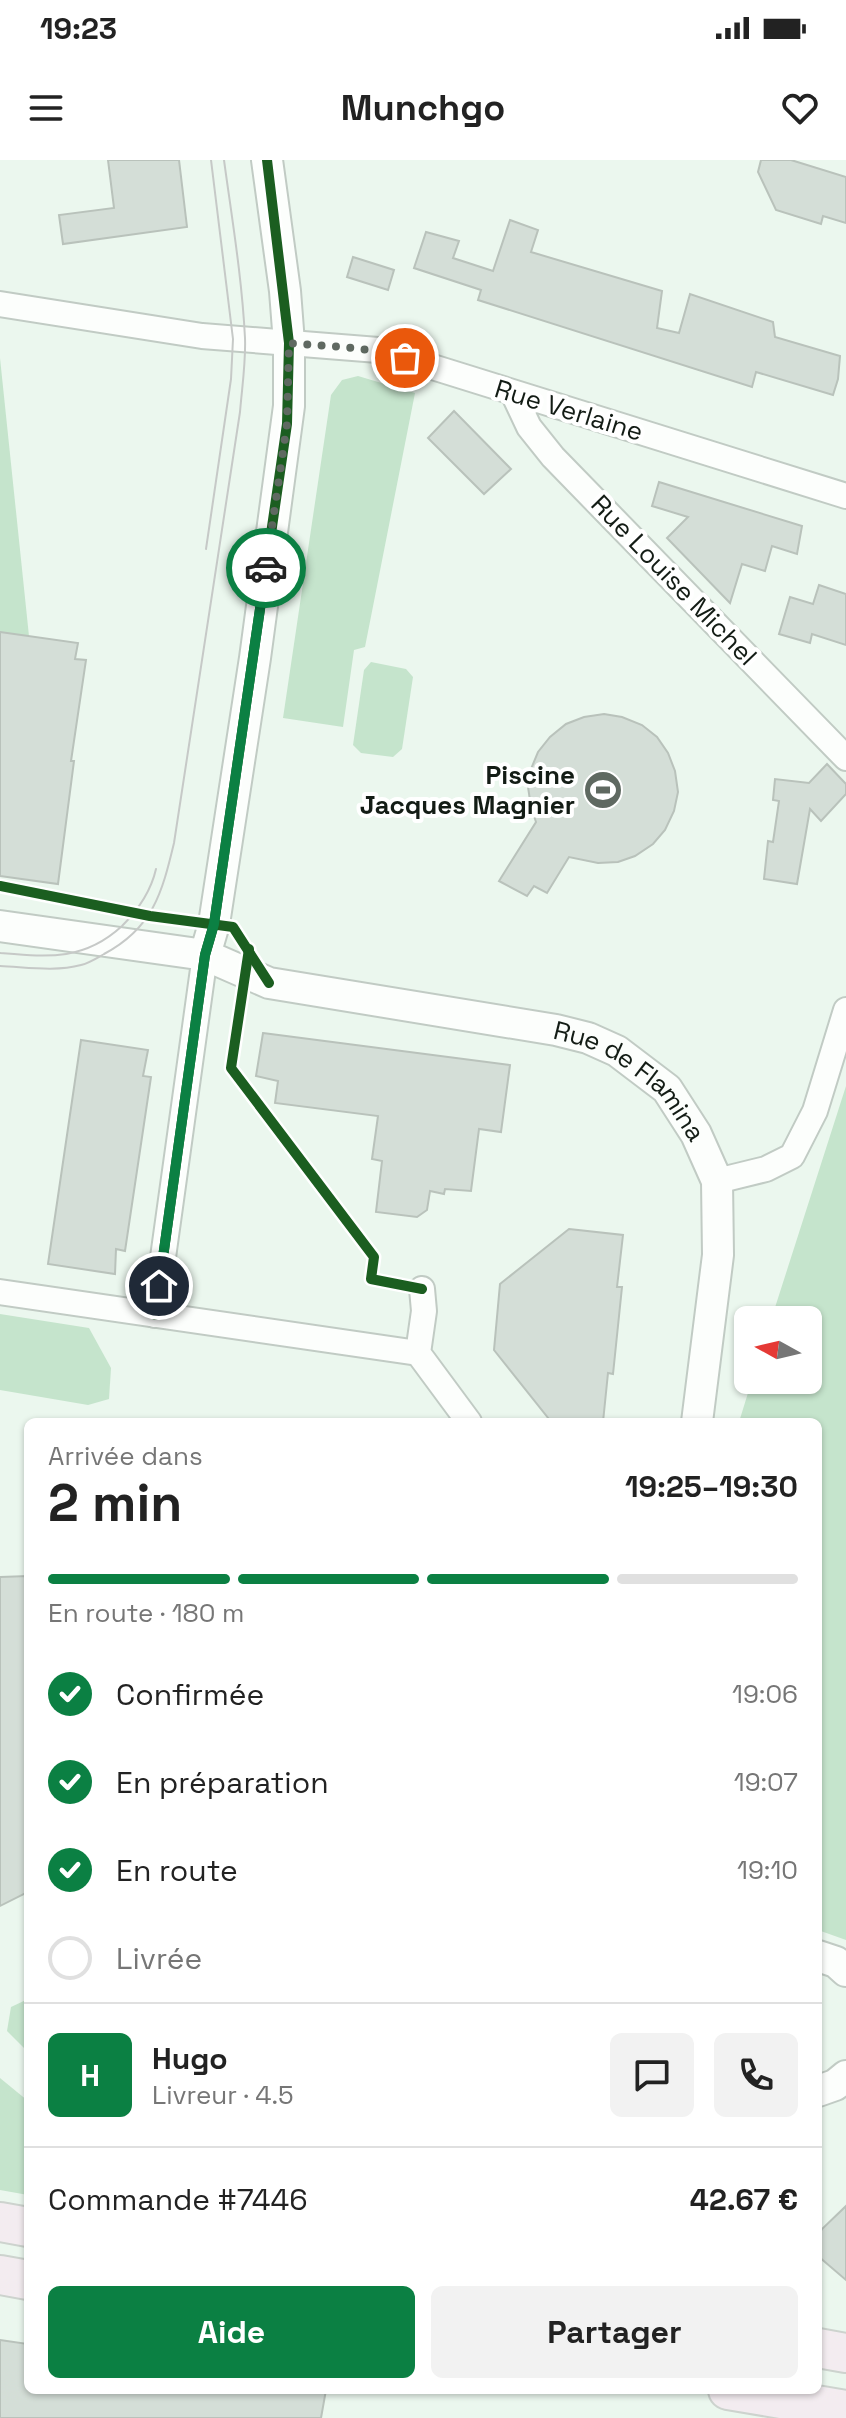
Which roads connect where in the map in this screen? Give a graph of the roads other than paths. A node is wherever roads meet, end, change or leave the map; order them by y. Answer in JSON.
{"nodes":[{"id":1,"x":267,"y":160,"type":"edge"},
{"id":2,"x":0,"y":304,"type":"edge"},
{"id":3,"x":289,"y":343,"type":"junction"},
{"id":4,"x":513,"y":393,"type":"junction"},
{"id":5,"x":846,"y":496,"type":"edge"},
{"id":6,"x":846,"y":758,"type":"edge"},
{"id":7,"x":0,"y":926,"type":"edge"},
{"id":8,"x":205,"y":955,"type":"junction"},
{"id":9,"x":846,"y":1010,"type":"edge"},
{"id":10,"x":717,"y":1181,"type":"junction"},
{"id":11,"x":422,"y":1289,"type":"dead end"},
{"id":12,"x":0,"y":1292,"type":"edge"},
{"id":13,"x":155,"y":1315,"type":"junction"},
{"id":14,"x":418,"y":1353,"type":"junction"},
{"id":15,"x":466,"y":1418,"type":"edge"},
{"id":16,"x":698,"y":1418,"type":"edge"},
{"id":17,"x":822,"y":1957,"type":"edge"},
{"id":18,"x":846,"y":1971,"type":"edge"},
{"id":19,"x":846,"y":2076,"type":"edge"},
{"id":20,"x":822,"y":2090,"type":"edge"},
{"id":21,"x":0,"y":2222,"type":"edge"},
{"id":22,"x":24,"y":2226,"type":"edge"},
{"id":23,"x":0,"y":2275,"type":"edge"},
{"id":24,"x":24,"y":2279,"type":"edge"},
{"id":25,"x":822,"y":2349,"type":"edge"},
{"id":26,"x":846,"y":2353,"type":"edge"},
{"id":27,"x":752,"y":2394,"type":"edge"},
{"id":28,"x":846,"y":2410,"type":"edge"}],
"edges":[{"from":1,"to":3,"type":"street"},
{"from":2,"to":3,"type":"street","name":"Rue Verlaine"},
{"from":3,"to":4,"type":"street","name":"Rue Verlaine"},
{"from":3,"to":8,"type":"street"},
{"from":4,"to":5,"type":"street","name":"Rue Verlaine"},
{"from":4,"to":6,"type":"street","name":"Rue Louise Michel"},
{"from":7,"to":8,"type":"street","name":"Rue de Flamina"},
{"from":8,"to":10,"type":"street","name":"Rue de Flamina"},
{"from":8,"to":13,"type":"street"},
{"from":9,"to":10,"type":"street"},
{"from":10,"to":16,"type":"street","name":"Rue de Flamina"},
{"from":11,"to":14,"type":"street"},
{"from":12,"to":13,"type":"street"},
{"from":13,"to":14,"type":"street"},
{"from":14,"to":15,"type":"street"},
{"from":17,"to":18,"type":"street"},
{"from":19,"to":20,"type":"street"},
{"from":21,"to":22,"type":"main road"},
{"from":23,"to":24,"type":"main road"},
{"from":25,"to":26,"type":"main road"},
{"from":27,"to":28,"type":"main road"}]}
